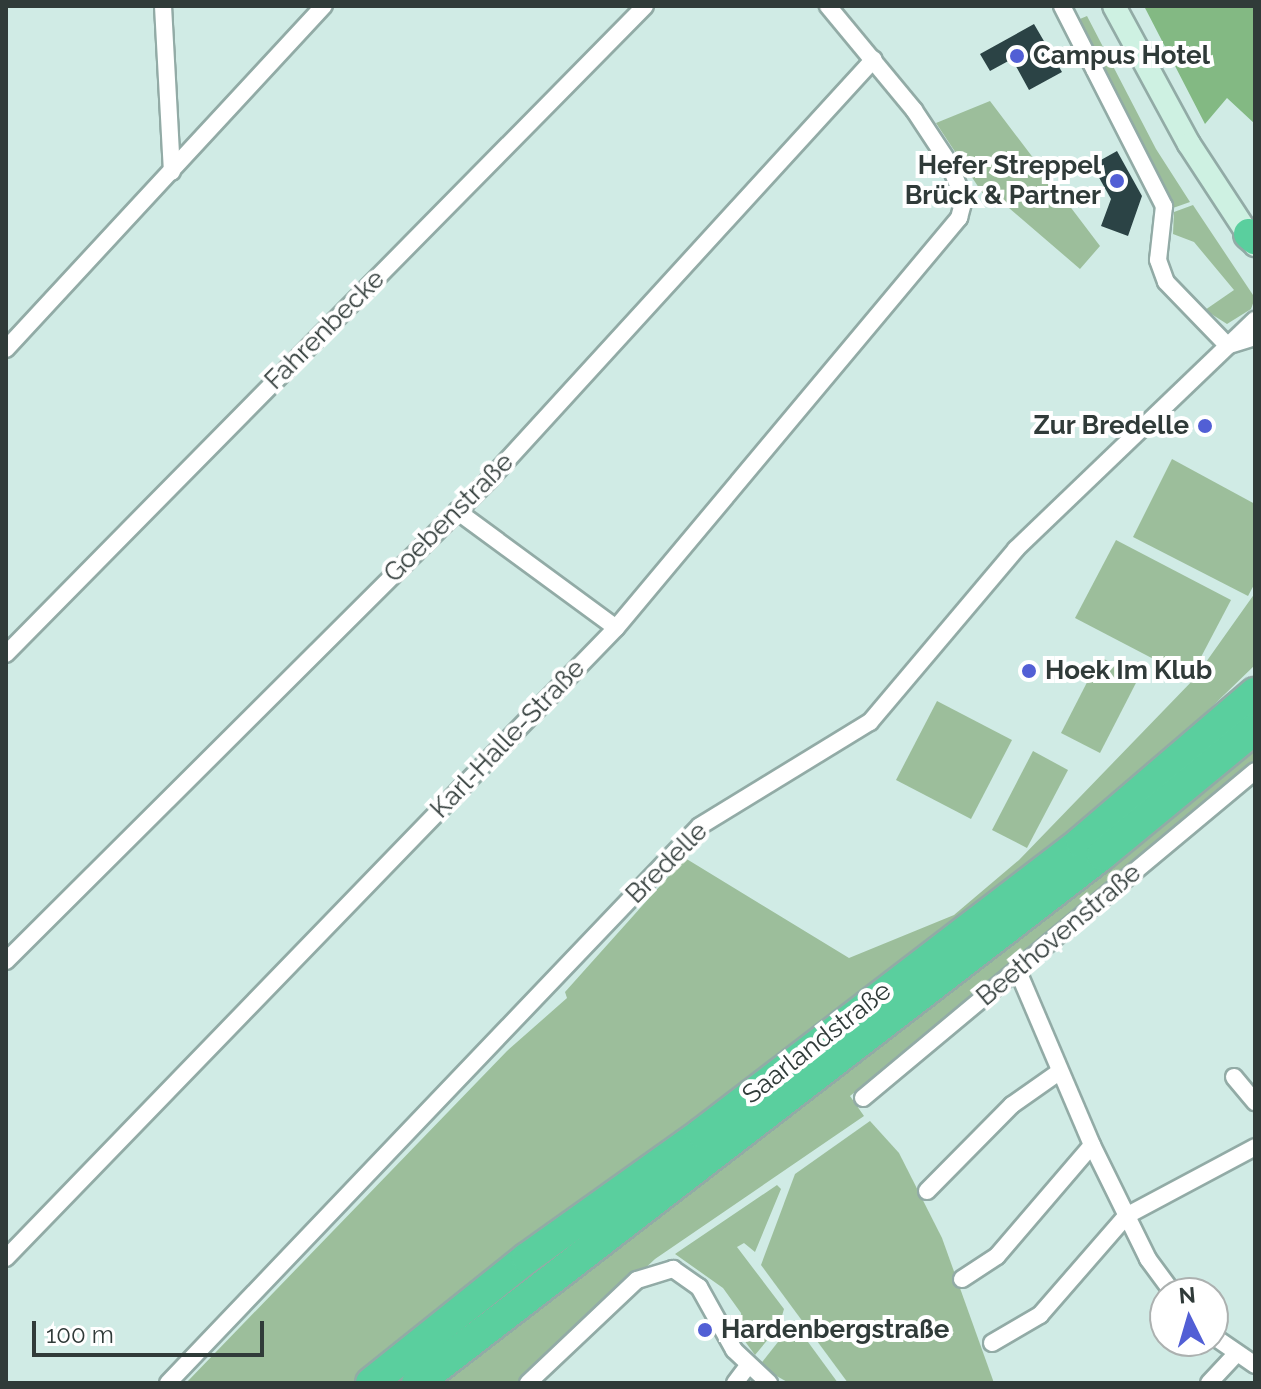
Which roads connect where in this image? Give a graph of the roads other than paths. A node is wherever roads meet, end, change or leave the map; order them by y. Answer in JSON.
{"nodes":[{"id":1,"x":163,"y":6,"type":"edge"},
{"id":2,"x":324,"y":6,"type":"edge"},
{"id":3,"x":645,"y":6,"type":"edge"},
{"id":4,"x":828,"y":6,"type":"edge"},
{"id":5,"x":1062,"y":6,"type":"edge"},
{"id":6,"x":1114,"y":6,"type":"edge"},
{"id":7,"x":874,"y":59,"type":"junction"},
{"id":8,"x":172,"y":172,"type":"junction"},
{"id":9,"x":1253,"y":239,"type":"edge"},
{"id":10,"x":1255,"y":320,"type":"edge"},
{"id":11,"x":1255,"y":337,"type":"edge"},
{"id":12,"x":1227,"y":345,"type":"junction"},
{"id":13,"x":6,"y":349,"type":"edge"},
{"id":14,"x":457,"y":511,"type":"junction"},
{"id":15,"x":616,"y":628,"type":"junction"},
{"id":16,"x":6,"y":654,"type":"edge"},
{"id":17,"x":1255,"y":693,"type":"edge"},
{"id":18,"x":1255,"y":729,"type":"edge"},
{"id":19,"x":1255,"y":771,"type":"edge"},
{"id":20,"x":6,"y":961,"type":"edge"},
{"id":21,"x":1017,"y":969,"type":"junction"},
{"id":22,"x":1059,"y":1072,"type":"junction"},
{"id":23,"x":1234,"y":1077,"type":"dead end"},
{"id":24,"x":863,"y":1098,"type":"dead end"},
{"id":25,"x":1255,"y":1102,"type":"edge"},
{"id":26,"x":1092,"y":1145,"type":"junction"},
{"id":27,"x":1255,"y":1147,"type":"edge"},
{"id":28,"x":927,"y":1191,"type":"dead end"},
{"id":29,"x":1126,"y":1216,"type":"junction"},
{"id":30,"x":6,"y":1258,"type":"edge"},
{"id":31,"x":1163,"y":1277,"type":"edge"},
{"id":32,"x":962,"y":1279,"type":"dead end"},
{"id":33,"x":992,"y":1343,"type":"dead end"},
{"id":34,"x":1229,"y":1351,"type":"edge"},
{"id":35,"x":1234,"y":1356,"type":"junction"},
{"id":36,"x":1255,"y":1365,"type":"edge"},
{"id":37,"x":747,"y":1367,"type":"junction"},
{"id":38,"x":168,"y":1383,"type":"edge"},
{"id":39,"x":371,"y":1383,"type":"edge"},
{"id":40,"x":417,"y":1383,"type":"edge"},
{"id":41,"x":528,"y":1383,"type":"edge"},
{"id":42,"x":735,"y":1383,"type":"edge"},
{"id":43,"x":769,"y":1383,"type":"edge"},
{"id":44,"x":1209,"y":1383,"type":"edge"}],
"edges":[{"from":1,"to":8,"type":"street"},
{"from":2,"to":8,"type":"street"},
{"from":3,"to":16,"type":"street","name":"Fahrenbecke"},
{"from":4,"to":7,"type":"street"},
{"from":5,"to":12,"type":"street"},
{"from":6,"to":9,"type":"main road"},
{"from":7,"to":14,"type":"street","name":"Goebenstraße"},
{"from":7,"to":15,"type":"street","name":"Karl-Halle-Straße"},
{"from":8,"to":13,"type":"street"},
{"from":10,"to":12,"type":"street","name":"Bredelle"},
{"from":11,"to":12,"type":"street","name":"Bredelle"},
{"from":12,"to":38,"type":"street","name":"Bredelle"},
{"from":14,"to":15,"type":"street"},
{"from":14,"to":20,"type":"street","name":"Goebenstraße"},
{"from":15,"to":30,"type":"street","name":"Karl-Halle-Straße"},
{"from":17,"to":39,"type":"highway","name":"Saarlandstraße"},
{"from":18,"to":40,"type":"highway","name":"Saarlandstraße"},
{"from":19,"to":21,"type":"street","name":"Beethovenstraße"},
{"from":21,"to":22,"type":"street"},
{"from":21,"to":24,"type":"street","name":"Beethovenstraße"},
{"from":22,"to":26,"type":"street"},
{"from":22,"to":28,"type":"street"},
{"from":23,"to":25,"type":"street"},
{"from":26,"to":29,"type":"street"},
{"from":26,"to":32,"type":"street"},
{"from":27,"to":29,"type":"street"},
{"from":29,"to":31,"type":"street"},
{"from":29,"to":33,"type":"street"},
{"from":34,"to":35,"type":"street"},
{"from":35,"to":36,"type":"street"},
{"from":35,"to":44,"type":"street"},
{"from":37,"to":41,"type":"street"},
{"from":37,"to":42,"type":"street"},
{"from":37,"to":43,"type":"street"}]}
